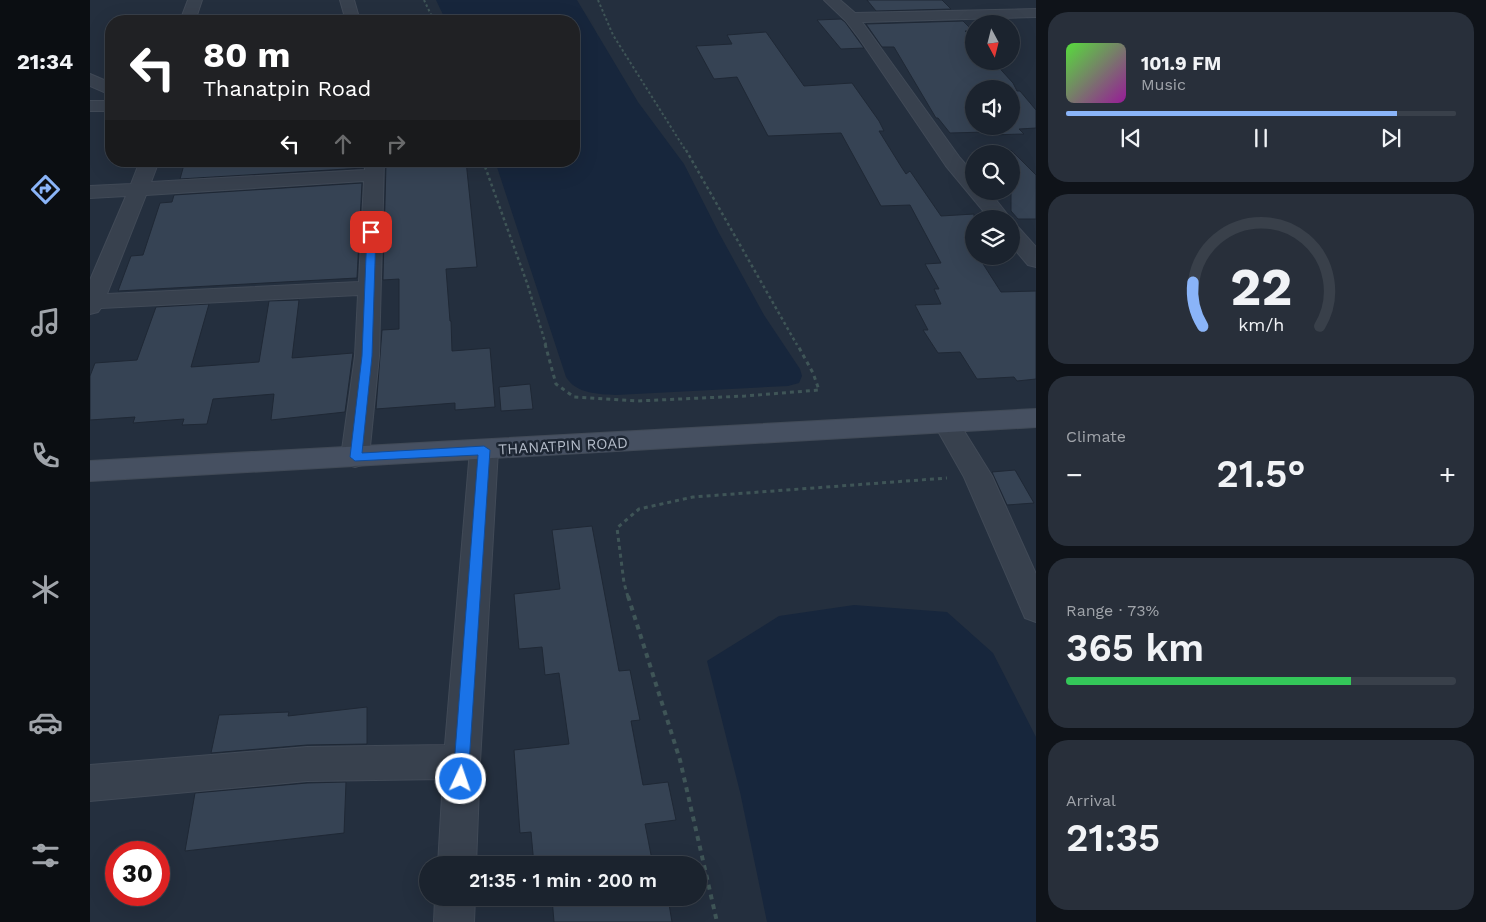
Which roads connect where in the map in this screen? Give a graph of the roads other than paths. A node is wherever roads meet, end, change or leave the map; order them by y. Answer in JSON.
{"nodes":[{"id":1,"x":195,"y":0,"type":"edge"},
{"id":2,"x":347,"y":0,"type":"edge"},
{"id":3,"x":831,"y":0,"type":"edge"},
{"id":4,"x":1036,"y":13,"type":"edge"},
{"id":5,"x":190,"y":15,"type":"edge"},
{"id":6,"x":351,"y":15,"type":"edge"},
{"id":7,"x":851,"y":18,"type":"junction"},
{"id":8,"x":90,"y":79,"type":"edge"},
{"id":9,"x":105,"y":87,"type":"edge"},
{"id":10,"x":90,"y":106,"type":"edge"},
{"id":11,"x":105,"y":106,"type":"edge"},
{"id":12,"x":148,"y":167,"type":"edge"},
{"id":13,"x":374,"y":168,"type":"edge"},
{"id":14,"x":965,"y":176,"type":"edge"},
{"id":15,"x":138,"y":190,"type":"junction"},
{"id":16,"x":90,"y":192,"type":"edge"},
{"id":17,"x":985,"y":200,"type":"edge"},
{"id":18,"x":994,"y":210,"type":"edge"},
{"id":19,"x":1020,"y":241,"type":"edge"},
{"id":20,"x":1036,"y":260,"type":"edge"},
{"id":21,"x":369,"y":288,"type":"junction"},
{"id":22,"x":90,"y":304,"type":"edge"},
{"id":23,"x":1036,"y":418,"type":"edge"},
{"id":24,"x":947,"y":424,"type":"junction"},
{"id":25,"x":484,"y":450,"type":"junction"},
{"id":26,"x":355,"y":457,"type":"junction"},
{"id":27,"x":90,"y":471,"type":"edge"},
{"id":28,"x":1036,"y":609,"type":"edge"},
{"id":29,"x":462,"y":762,"type":"junction"},
{"id":30,"x":90,"y":783,"type":"edge"},
{"id":31,"x":457,"y":856,"type":"edge"},
{"id":32,"x":455,"y":906,"type":"edge"},
{"id":33,"x":454,"y":922,"type":"edge"}],
"edges":[{"from":1,"to":5,"type":"street"},
{"from":2,"to":6,"type":"street"},
{"from":3,"to":7,"type":"street"},
{"from":4,"to":7,"type":"street"},
{"from":7,"to":14,"type":"street"},
{"from":8,"to":9,"type":"street"},
{"from":10,"to":11,"type":"street"},
{"from":12,"to":15,"type":"street"},
{"from":13,"to":15,"type":"street"},
{"from":13,"to":21,"type":"street"},
{"from":15,"to":16,"type":"street"},
{"from":15,"to":22,"type":"street"},
{"from":17,"to":18,"type":"street"},
{"from":19,"to":20,"type":"street"},
{"from":21,"to":22,"type":"street"},
{"from":21,"to":26,"type":"street"},
{"from":23,"to":24,"type":"main road","name":"THANATPIN ROAD"},
{"from":24,"to":25,"type":"main road","name":"THANATPIN ROAD"},
{"from":24,"to":28,"type":"street"},
{"from":25,"to":26,"type":"main road","name":"THANATPIN ROAD"},
{"from":25,"to":29,"type":"street"},
{"from":26,"to":27,"type":"main road","name":"THANATPIN ROAD"},
{"from":29,"to":30,"type":"street"},
{"from":29,"to":31,"type":"street"},
{"from":32,"to":33,"type":"street"}]}
